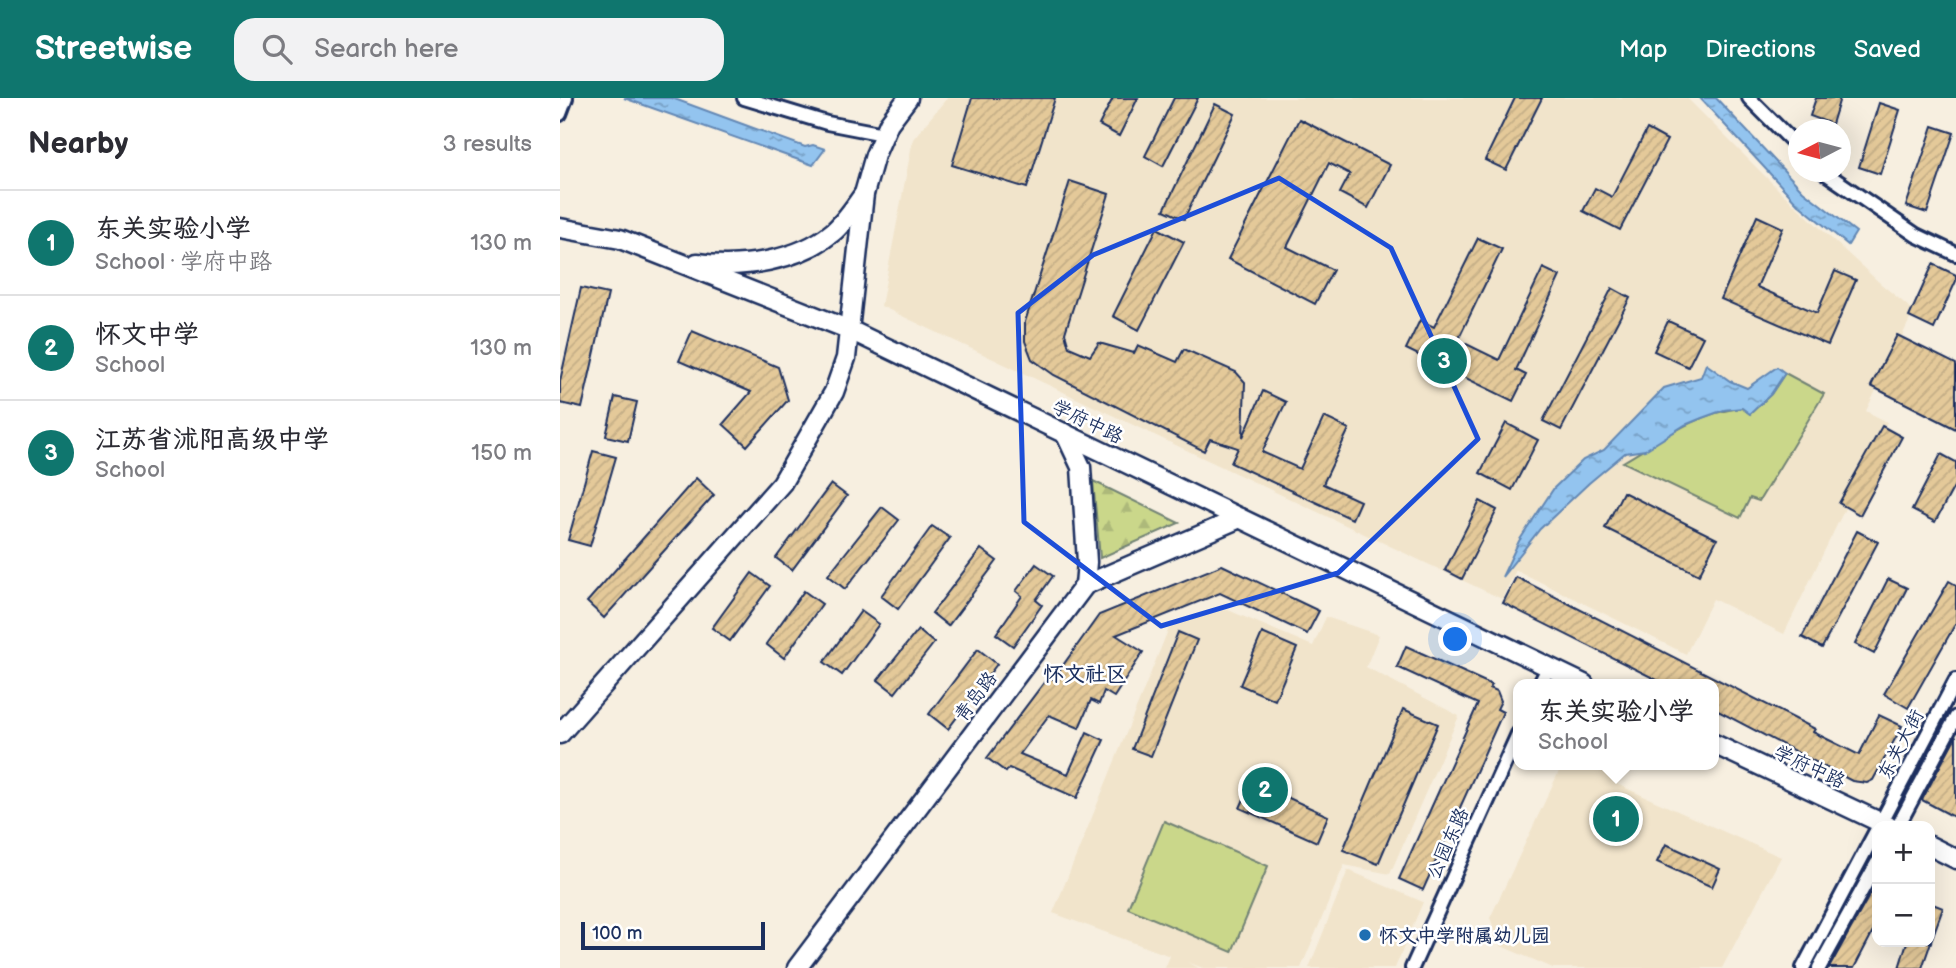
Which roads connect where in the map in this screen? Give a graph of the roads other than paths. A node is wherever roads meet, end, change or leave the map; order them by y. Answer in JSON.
{"nodes":[{"id":1,"x":566,"y":98,"type":"edge"},
{"id":2,"x":744,"y":98,"type":"edge"},
{"id":3,"x":908,"y":98,"type":"edge"},
{"id":4,"x":1749,"y":98,"type":"edge"},
{"id":5,"x":560,"y":114,"type":"edge"},
{"id":6,"x":884,"y":134,"type":"junction"},
{"id":7,"x":1788,"y":137,"type":"edge"},
{"id":8,"x":1839,"y":182,"type":"edge"},
{"id":9,"x":864,"y":194,"type":"junction"},
{"id":10,"x":560,"y":228,"type":"edge"},
{"id":11,"x":1956,"y":254,"type":"edge"},
{"id":12,"x":671,"y":259,"type":"junction"},
{"id":13,"x":850,"y":330,"type":"junction"},
{"id":14,"x":1065,"y":433,"type":"junction"},
{"id":15,"x":1240,"y":518,"type":"junction"},
{"id":16,"x":1085,"y":585,"type":"junction"},
{"id":17,"x":1544,"y":676,"type":"edge"},
{"id":18,"x":1956,"y":680,"type":"edge"},
{"id":19,"x":1956,"y":717,"type":"edge"},
{"id":20,"x":560,"y":734,"type":"edge"},
{"id":21,"x":1513,"y":745,"type":"edge"},
{"id":22,"x":1719,"y":746,"type":"edge"},
{"id":23,"x":1874,"y":821,"type":"edge"},
{"id":24,"x":1886,"y":821,"type":"edge"},
{"id":25,"x":1887,"y":821,"type":"edge"},
{"id":26,"x":1872,"y":847,"type":"edge"},
{"id":27,"x":1935,"y":848,"type":"edge"},
{"id":28,"x":1956,"y":859,"type":"edge"},
{"id":29,"x":1872,"y":872,"type":"edge"},
{"id":30,"x":797,"y":968,"type":"edge"},
{"id":31,"x":1412,"y":968,"type":"edge"},
{"id":32,"x":1803,"y":968,"type":"edge"},
{"id":33,"x":1819,"y":968,"type":"edge"}],
"edges":[{"from":1,"to":5,"type":"street"},
{"from":2,"to":6,"type":"street"},
{"from":3,"to":6,"type":"street"},
{"from":4,"to":7,"type":"street"},
{"from":6,"to":9,"type":"street"},
{"from":8,"to":11,"type":"street"},
{"from":9,"to":12,"type":"street"},
{"from":9,"to":13,"type":"street"},
{"from":10,"to":12,"type":"street","name":"学府中路"},
{"from":12,"to":13,"type":"street","name":"学府中路"},
{"from":13,"to":14,"type":"street","name":"学府中路"},
{"from":13,"to":20,"type":"street"},
{"from":14,"to":15,"type":"street","name":"学府中路"},
{"from":14,"to":16,"type":"street"},
{"from":15,"to":16,"type":"street","name":"青岛路"},
{"from":15,"to":17,"type":"street","name":"学府中路"},
{"from":16,"to":30,"type":"street","name":"青岛路"},
{"from":18,"to":24,"type":"street","name":"东关大街"},
{"from":19,"to":25,"type":"street","name":"东关大街"},
{"from":21,"to":31,"type":"street","name":"公园东路"},
{"from":22,"to":23,"type":"street","name":"学府中路"},
{"from":26,"to":32,"type":"street","name":"东关大街"},
{"from":27,"to":28,"type":"street"},
{"from":29,"to":33,"type":"street"}]}
